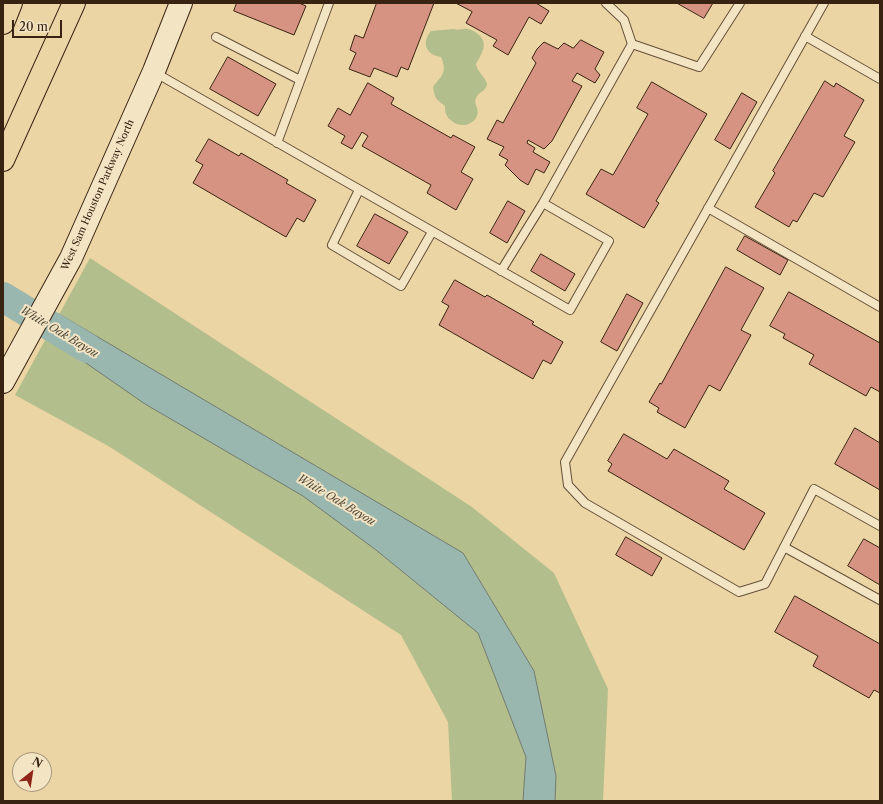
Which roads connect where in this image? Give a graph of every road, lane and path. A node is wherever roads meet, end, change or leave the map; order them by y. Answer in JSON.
{"nodes":[{"id":1,"x":11,"y":3,"type":"edge"},
{"id":2,"x":74,"y":3,"type":"edge"},
{"id":3,"x":181,"y":3,"type":"edge"},
{"id":4,"x":329,"y":3,"type":"edge"},
{"id":5,"x":606,"y":3,"type":"edge"},
{"id":6,"x":740,"y":3,"type":"edge"},
{"id":7,"x":824,"y":3,"type":"edge"},
{"id":8,"x":3,"y":22,"type":"edge"},
{"id":9,"x":805,"y":36,"type":"junction"},
{"id":10,"x":216,"y":37,"type":"dead end"},
{"id":11,"x":632,"y":44,"type":"junction"},
{"id":12,"x":154,"y":71,"type":"junction"},
{"id":13,"x":880,"y":79,"type":"edge"},
{"id":14,"x":300,"y":80,"type":"junction"},
{"id":15,"x":277,"y":143,"type":"junction"},
{"id":16,"x":3,"y":160,"type":"edge"},
{"id":17,"x":359,"y":190,"type":"junction"},
{"id":18,"x":543,"y":203,"type":"junction"},
{"id":19,"x":708,"y":208,"type":"junction"},
{"id":20,"x":432,"y":232,"type":"junction"},
{"id":21,"x":501,"y":271,"type":"junction"},
{"id":22,"x":880,"y":307,"type":"edge"},
{"id":23,"x":5,"y":378,"type":"edge"},
{"id":24,"x":880,"y":526,"type":"edge"},
{"id":25,"x":784,"y":546,"type":"junction"},
{"id":26,"x":880,"y":600,"type":"edge"}],
"edges":[{"from":1,"to":8,"type":"highway"},
{"from":2,"to":16,"type":"highway"},
{"from":3,"to":12,"type":"main road","name":"West Sam Houston Parkway North"},
{"from":4,"to":14,"type":"lane"},
{"from":5,"to":11,"type":"lane"},
{"from":6,"to":11,"type":"lane"},
{"from":7,"to":9,"type":"lane"},
{"from":9,"to":13,"type":"lane"},
{"from":9,"to":19,"type":"lane"},
{"from":10,"to":14,"type":"lane"},
{"from":11,"to":18,"type":"lane"},
{"from":12,"to":15,"type":"lane"},
{"from":12,"to":23,"type":"main road","name":"West Sam Houston Parkway North"},
{"from":14,"to":15,"type":"lane"},
{"from":15,"to":17,"type":"lane"},
{"from":17,"to":20,"type":"lane"},
{"from":17,"to":20,"type":"lane"},
{"from":18,"to":21,"type":"lane"},
{"from":18,"to":21,"type":"lane"},
{"from":19,"to":22,"type":"lane"},
{"from":19,"to":25,"type":"lane"},
{"from":20,"to":21,"type":"lane"},
{"from":24,"to":25,"type":"lane"},
{"from":25,"to":26,"type":"lane"}]}
